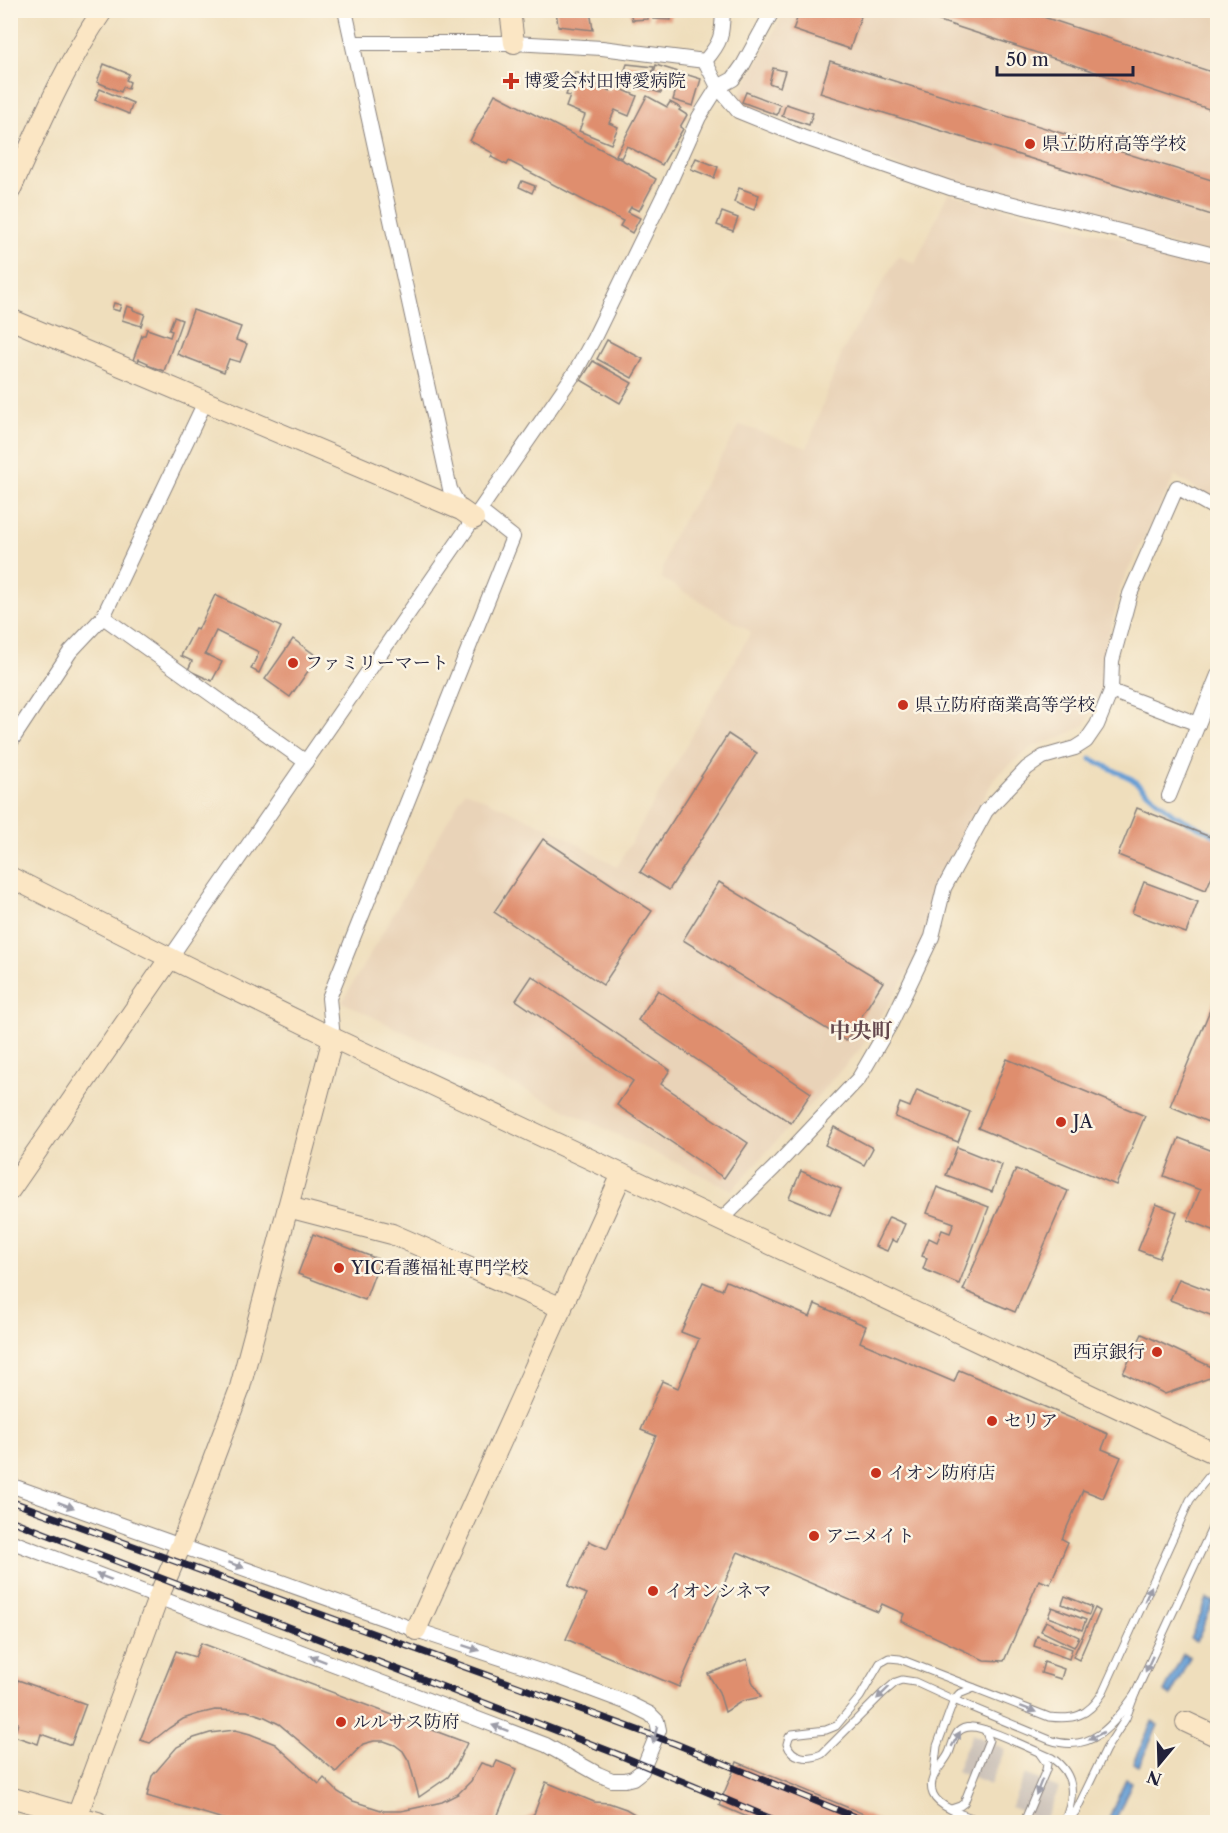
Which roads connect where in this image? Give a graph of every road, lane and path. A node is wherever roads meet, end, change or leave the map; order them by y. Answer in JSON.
{"nodes":[{"id":1,"x":104,"y":10,"type":"edge"},
{"id":2,"x":345,"y":10,"type":"edge"},
{"id":3,"x":510,"y":10,"type":"edge"},
{"id":4,"x":723,"y":10,"type":"edge"},
{"id":5,"x":774,"y":10,"type":"edge"},
{"id":6,"x":353,"y":43,"type":"junction"},
{"id":7,"x":514,"y":43,"type":"junction"},
{"id":8,"x":705,"y":61,"type":"junction"},
{"id":9,"x":718,"y":87,"type":"junction"},
{"id":10,"x":10,"y":191,"type":"edge"},
{"id":11,"x":1218,"y":256,"type":"edge"},
{"id":12,"x":10,"y":319,"type":"edge"},
{"id":13,"x":205,"y":402,"type":"junction"},
{"id":14,"x":1218,"y":510,"type":"edge"},
{"id":15,"x":472,"y":513,"type":"junction"},
{"id":16,"x":103,"y":617,"type":"junction"},
{"id":17,"x":1218,"y":675,"type":"edge"},
{"id":18,"x":1111,"y":692,"type":"junction"},
{"id":19,"x":1198,"y":724,"type":"junction"},
{"id":20,"x":10,"y":743,"type":"edge"},
{"id":21,"x":306,"y":762,"type":"junction"},
{"id":22,"x":1169,"y":796,"type":"dead end"},
{"id":23,"x":10,"y":877,"type":"edge"},
{"id":24,"x":170,"y":958,"type":"junction"},
{"id":25,"x":333,"y":1038,"type":"junction"},
{"id":26,"x":622,"y":1174,"type":"junction"},
{"id":27,"x":10,"y":1190,"type":"edge"},
{"id":28,"x":288,"y":1207,"type":"junction"},
{"id":29,"x":720,"y":1221,"type":"junction"},
{"id":30,"x":562,"y":1308,"type":"junction"},
{"id":31,"x":1218,"y":1455,"type":"edge"},
{"id":32,"x":1218,"y":1465,"type":"edge"},
{"id":33,"x":10,"y":1485,"type":"edge"},
{"id":34,"x":1218,"y":1515,"type":"edge"},
{"id":35,"x":10,"y":1541,"type":"edge"},
{"id":36,"x":181,"y":1545,"type":"junction"},
{"id":37,"x":158,"y":1598,"type":"junction"},
{"id":38,"x":416,"y":1629,"type":"junction"},
{"id":39,"x":974,"y":1688,"type":"junction"},
{"id":40,"x":1135,"y":1694,"type":"junction"},
{"id":41,"x":954,"y":1700,"type":"junction"},
{"id":42,"x":1186,"y":1722,"type":"dead end"},
{"id":43,"x":986,"y":1730,"type":"junction"},
{"id":44,"x":1218,"y":1737,"type":"edge"},
{"id":45,"x":1038,"y":1752,"type":"junction"},
{"id":46,"x":933,"y":1775,"type":"junction"},
{"id":47,"x":10,"y":1797,"type":"edge"},
{"id":48,"x":951,"y":1809,"type":"junction"},
{"id":49,"x":76,"y":1820,"type":"edge"},
{"id":50,"x":98,"y":1822,"type":"edge"},
{"id":51,"x":984,"y":1822,"type":"edge"},
{"id":52,"x":1024,"y":1822,"type":"edge"},
{"id":53,"x":1065,"y":1822,"type":"edge"}],
"edges":[{"from":1,"to":10,"type":"street"},
{"from":2,"to":6,"type":"street"},
{"from":3,"to":7,"type":"street"},
{"from":4,"to":8,"type":"street"},
{"from":5,"to":9,"type":"street"},
{"from":6,"to":7,"type":"street"},
{"from":6,"to":15,"type":"street"},
{"from":7,"to":8,"type":"street"},
{"from":8,"to":9,"type":"street"},
{"from":9,"to":11,"type":"street"},
{"from":9,"to":15,"type":"street"},
{"from":12,"to":13,"type":"street"},
{"from":13,"to":15,"type":"street"},
{"from":13,"to":16,"type":"street"},
{"from":14,"to":18,"type":"street"},
{"from":15,"to":21,"type":"street"},
{"from":15,"to":25,"type":"street"},
{"from":16,"to":20,"type":"street"},
{"from":16,"to":21,"type":"street"},
{"from":17,"to":19,"type":"street"},
{"from":18,"to":19,"type":"street"},
{"from":18,"to":29,"type":"street"},
{"from":19,"to":22,"type":"street"},
{"from":21,"to":24,"type":"street"},
{"from":23,"to":24,"type":"street"},
{"from":24,"to":25,"type":"street"},
{"from":24,"to":27,"type":"street"},
{"from":25,"to":26,"type":"street"},
{"from":25,"to":28,"type":"street"},
{"from":26,"to":29,"type":"street"},
{"from":26,"to":30,"type":"street"},
{"from":28,"to":30,"type":"street"},
{"from":28,"to":36,"type":"street"},
{"from":29,"to":31,"type":"street"},
{"from":30,"to":38,"type":"street"},
{"from":39,"to":32,"type":"lane","one_way":true},
{"from":33,"to":36,"type":"street","one_way":true},
{"from":34,"to":40,"type":"lane","one_way":true},
{"from":37,"to":35,"type":"street","one_way":true},
{"from":36,"to":37,"type":"street"},
{"from":36,"to":38,"type":"street","one_way":true},
{"from":38,"to":37,"type":"street","one_way":true},
{"from":37,"to":49,"type":"street"},
{"from":39,"to":41,"type":"lane"},
{"from":41,"to":39,"type":"lane","one_way":true},
{"from":40,"to":41,"type":"lane","one_way":true},
{"from":40,"to":53,"type":"lane"},
{"from":41,"to":46,"type":"lane"},
{"from":42,"to":44,"type":"street"},
{"from":43,"to":45,"type":"lane"},
{"from":46,"to":43,"type":"lane","one_way":true},
{"from":43,"to":48,"type":"lane"},
{"from":45,"to":52,"type":"lane","one_way":true},
{"from":45,"to":53,"type":"lane"},
{"from":46,"to":48,"type":"lane"},
{"from":47,"to":49,"type":"street"},
{"from":48,"to":51,"type":"lane"},
{"from":49,"to":50,"type":"street"}]}
